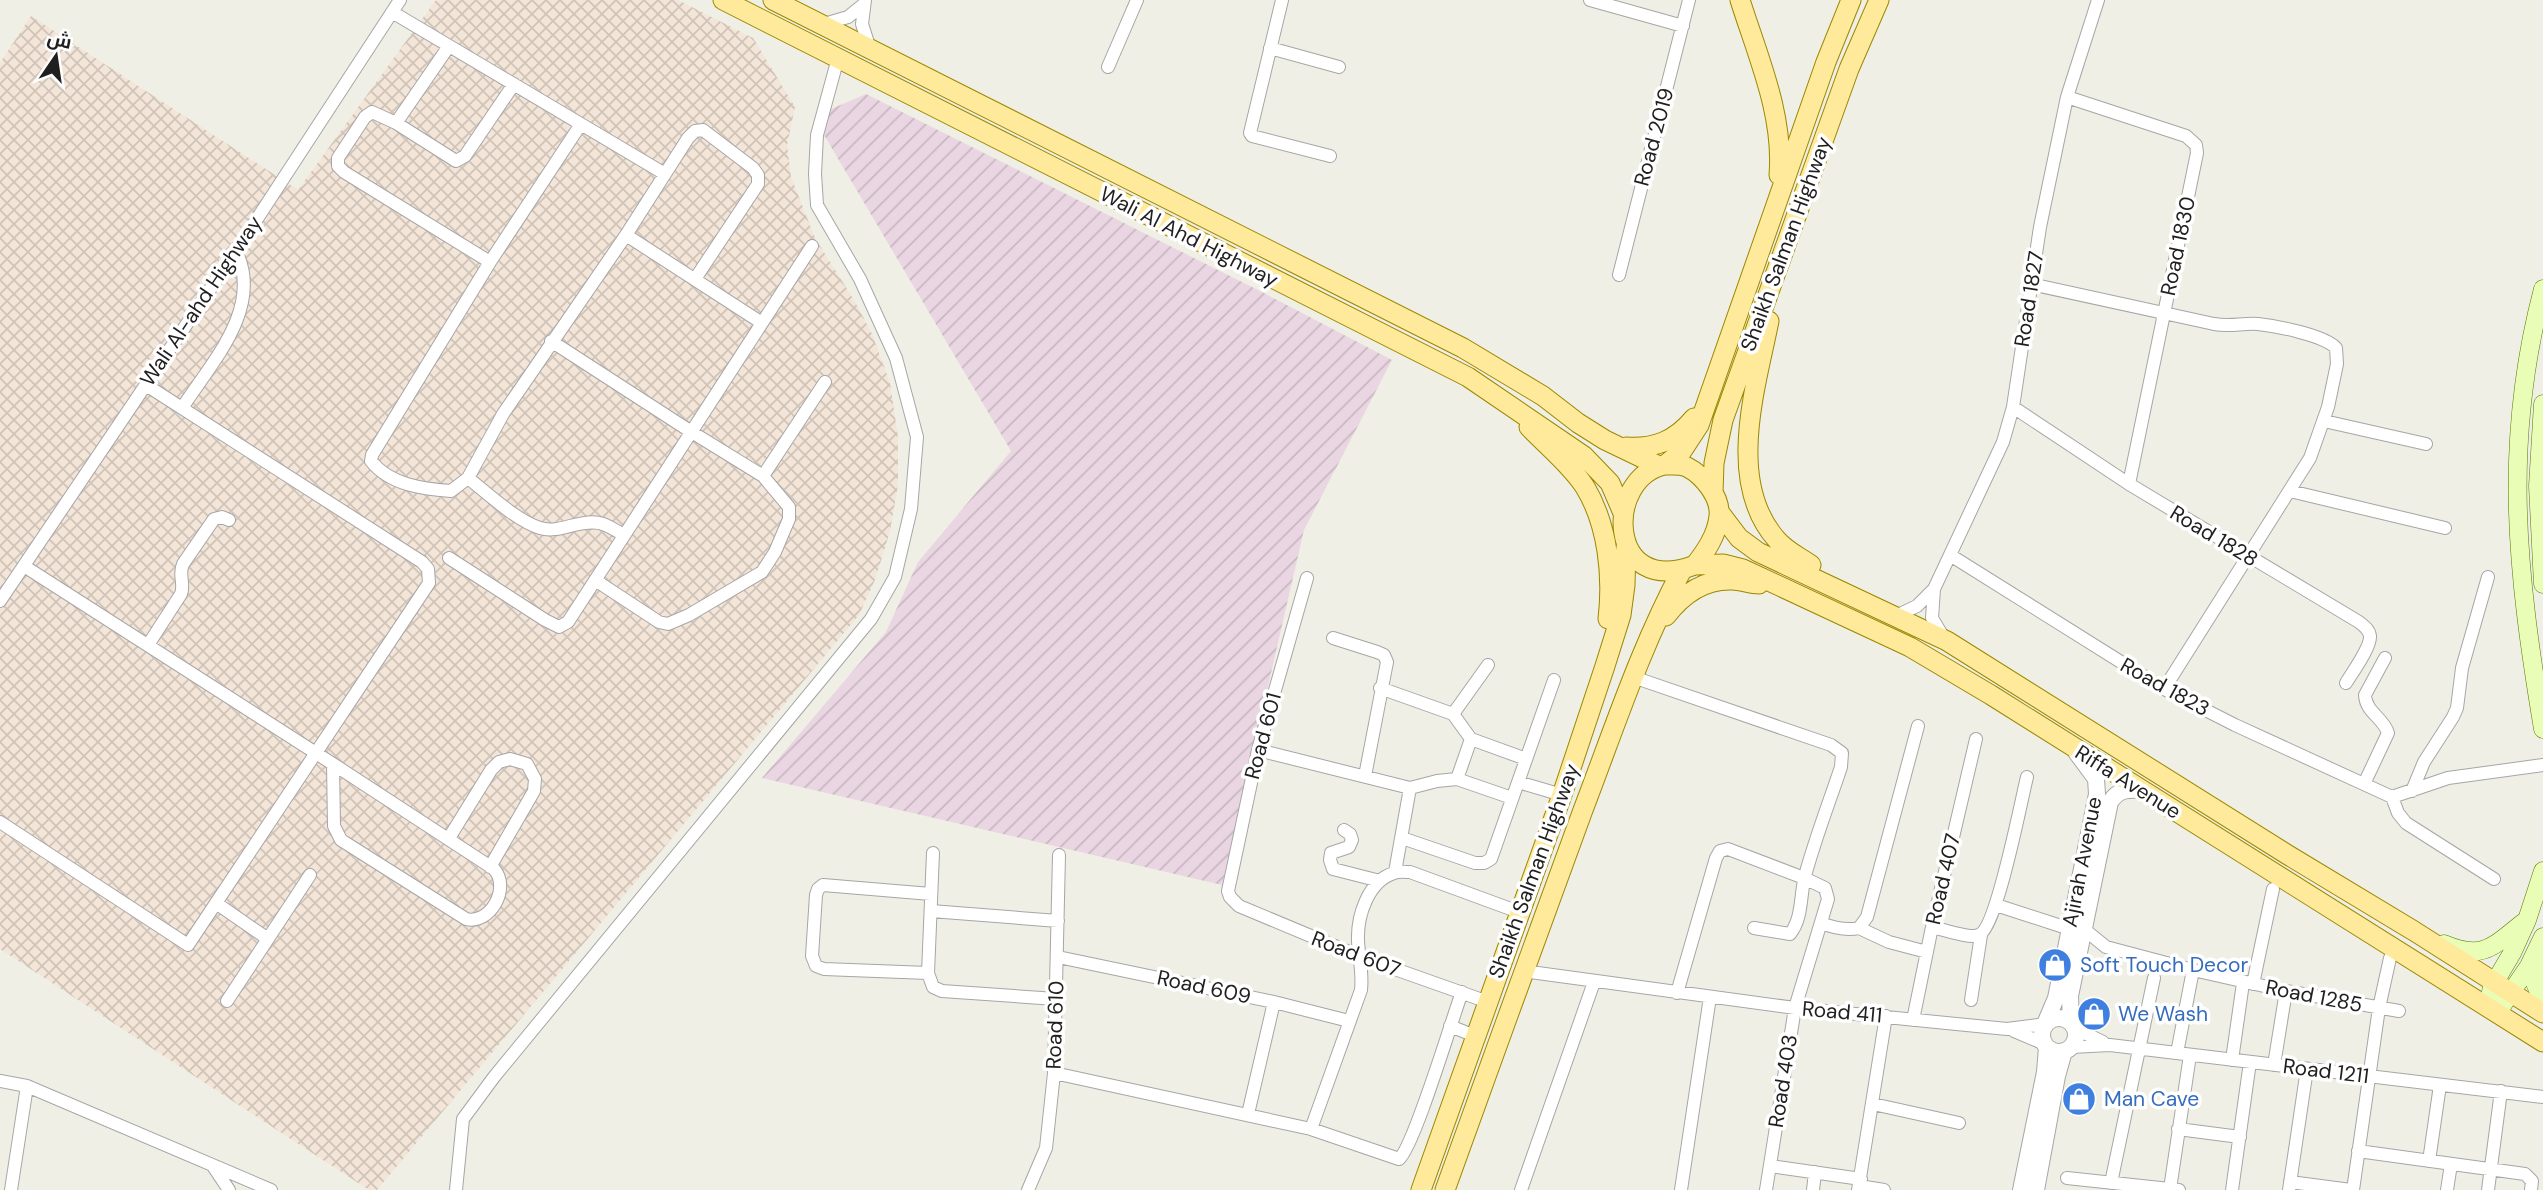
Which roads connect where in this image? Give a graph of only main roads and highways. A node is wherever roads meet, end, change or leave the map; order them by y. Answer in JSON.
{"nodes":[{"id":1,"x":723,"y":0,"type":"edge"},
{"id":2,"x":773,"y":0,"type":"edge"},
{"id":3,"x":1740,"y":0,"type":"edge"},
{"id":4,"x":1852,"y":0,"type":"edge"},
{"id":5,"x":1879,"y":0,"type":"edge"},
{"id":6,"x":848,"y":39,"type":"junction"},
{"id":7,"x":838,"y":58,"type":"junction"},
{"id":8,"x":1777,"y":198,"type":"junction"},
{"id":9,"x":1782,"y":257,"type":"junction"},
{"id":10,"x":2543,"y":289,"type":"edge"},
{"id":11,"x":1719,"y":371,"type":"junction"},
{"id":12,"x":1505,"y":400,"type":"junction"},
{"id":13,"x":2543,"y":404,"type":"edge"},
{"id":14,"x":1605,"y":440,"type":"junction"},
{"id":15,"x":1662,"y":466,"type":"junction"},
{"id":16,"x":2538,"y":486,"type":"junction"},
{"id":17,"x":1713,"y":493,"type":"junction"},
{"id":18,"x":2543,"y":510,"type":"edge"},
{"id":19,"x":1623,"y":513,"type":"junction"},
{"id":20,"x":1720,"y":513,"type":"junction"},
{"id":21,"x":1626,"y":547,"type":"junction"},
{"id":22,"x":1688,"y":567,"type":"junction"},
{"id":23,"x":2543,"y":578,"type":"edge"},
{"id":24,"x":1772,"y":584,"type":"junction"},
{"id":25,"x":1842,"y":590,"type":"junction"},
{"id":26,"x":1648,"y":639,"type":"junction"},
{"id":27,"x":1605,"y":666,"type":"junction"},
{"id":28,"x":2543,"y":729,"type":"edge"},
{"id":29,"x":2543,"y":872,"type":"edge"},
{"id":30,"x":2527,"y":920,"type":"junction"},
{"id":31,"x":2414,"y":931,"type":"junction"},
{"id":32,"x":2540,"y":945,"type":"edge"},
{"id":33,"x":2497,"y":997,"type":"junction"},
{"id":34,"x":2543,"y":1001,"type":"edge"},
{"id":35,"x":2543,"y":1013,"type":"edge"},
{"id":36,"x":2543,"y":1042,"type":"edge"},
{"id":37,"x":1421,"y":1190,"type":"edge"},
{"id":38,"x":1445,"y":1190,"type":"edge"}],
"edges":[{"from":1,"to":7,"type":"main road","name":"Wali Al Ahd Highway"},
{"from":2,"to":6,"type":"main road","name":"Wali Al Ahd Highway"},
{"from":3,"to":8,"type":"main road"},
{"from":4,"to":8,"type":"main road","name":"Shaikh Salman Highway"},
{"from":5,"to":9,"type":"main road","name":"Shaikh Salman Highway"},
{"from":6,"to":7,"type":"main road"},
{"from":6,"to":14,"type":"main road","name":"Wali Al Ahd Highway"},
{"from":7,"to":12,"type":"main road","name":"Wali Al Ahd Highway"},
{"from":8,"to":11,"type":"main road","name":"Shaikh Salman Highway"},
{"from":9,"to":17,"type":"main road","name":"Shaikh Salman Highway"},
{"from":9,"to":25,"type":"main road"},
{"from":10,"to":28,"type":"main road"},
{"from":11,"to":14,"type":"main road"},
{"from":11,"to":15,"type":"main road","name":"Shaikh Salman Highway"},
{"from":12,"to":19,"type":"main road","name":"Wali Al Ahd Highway"},
{"from":12,"to":27,"type":"main road"},
{"from":13,"to":16,"type":"main road"},
{"from":14,"to":15,"type":"main road","name":"Wali Al Ahd Highway"},
{"from":15,"to":17,"type":"main road"},
{"from":15,"to":19,"type":"main road"},
{"from":16,"to":18,"type":"main road"},
{"from":16,"to":23,"type":"main road"},
{"from":17,"to":20,"type":"main road"},
{"from":19,"to":21,"type":"main road"},
{"from":20,"to":22,"type":"main road"},
{"from":20,"to":25,"type":"main road","name":"Riffa Avenue"},
{"from":21,"to":22,"type":"main road"},
{"from":21,"to":27,"type":"main road","name":"Shaikh Salman Highway"},
{"from":22,"to":24,"type":"main road","name":"Riffa Avenue"},
{"from":22,"to":26,"type":"main road","name":"Shaikh Salman Highway"},
{"from":24,"to":26,"type":"main road"},
{"from":24,"to":33,"type":"main road","name":"Riffa Avenue"},
{"from":25,"to":31,"type":"main road","name":"Riffa Avenue"},
{"from":26,"to":38,"type":"main road","name":"Shaikh Salman Highway"},
{"from":27,"to":37,"type":"main road","name":"Shaikh Salman Highway"},
{"from":29,"to":30,"type":"main road"},
{"from":30,"to":31,"type":"main road"},
{"from":30,"to":33,"type":"main road"},
{"from":31,"to":33,"type":"main road","name":"Riffa Avenue"},
{"from":32,"to":33,"type":"main road"},
{"from":32,"to":34,"type":"main road"},
{"from":33,"to":35,"type":"main road","name":"Riffa Avenue"},
{"from":33,"to":36,"type":"main road","name":"Riffa Avenue"}]}
